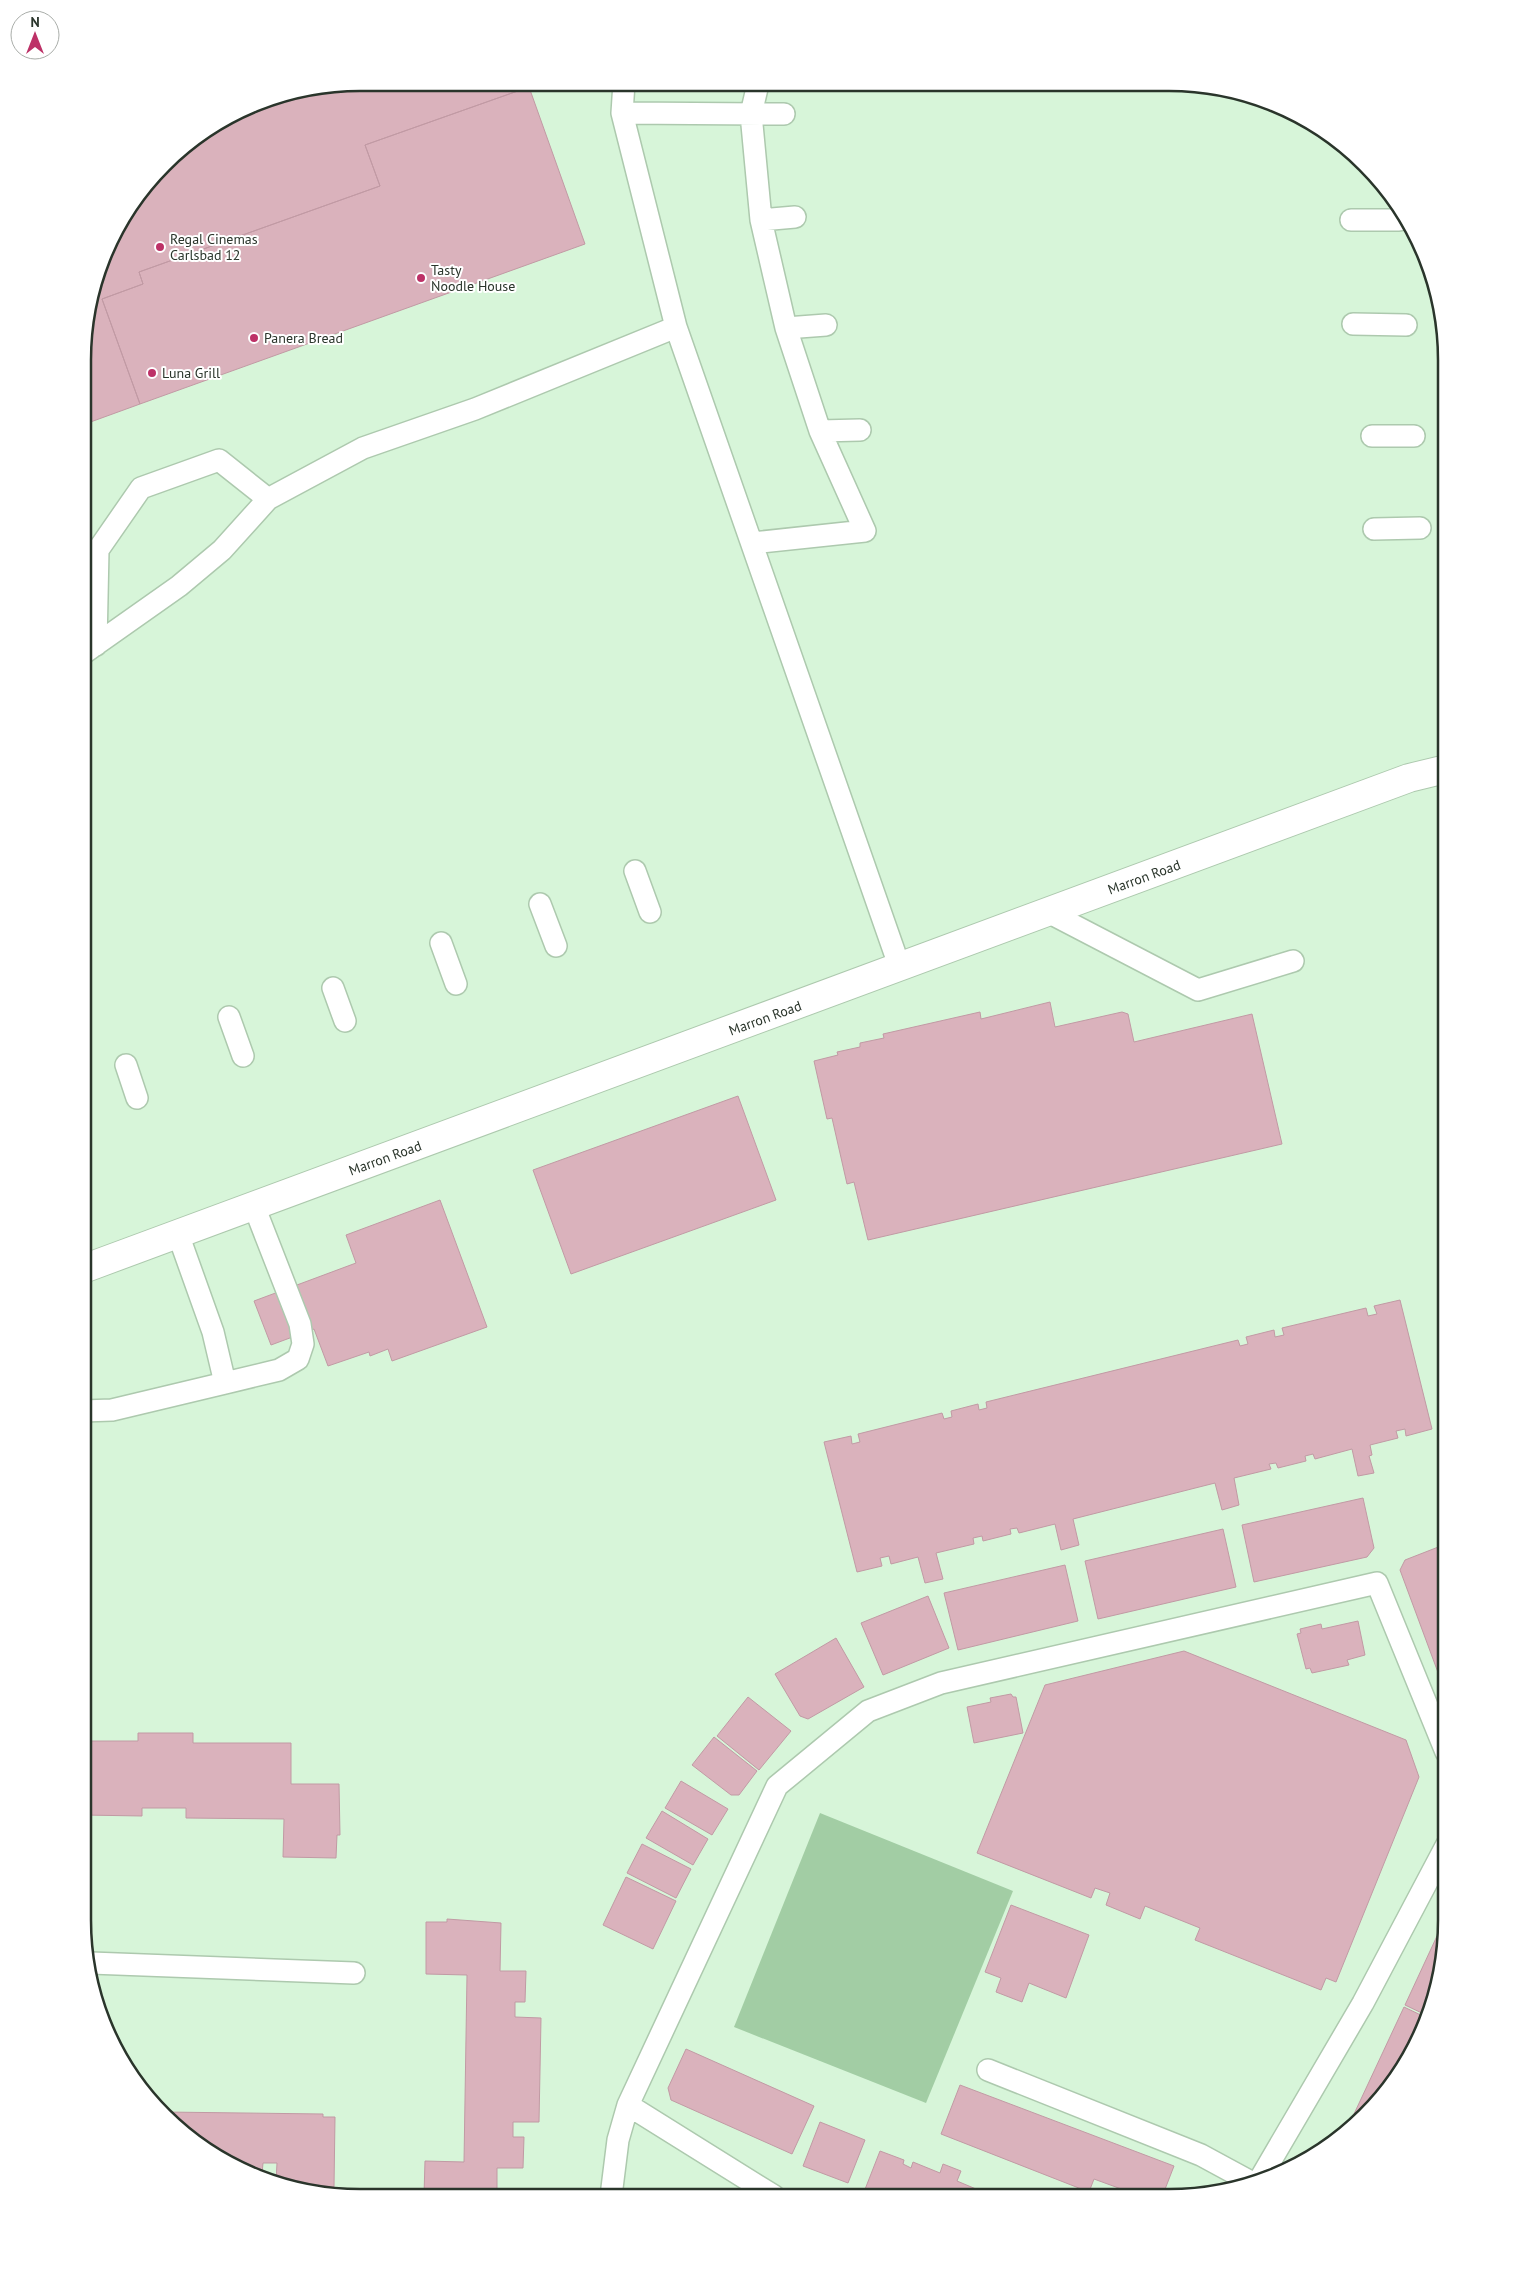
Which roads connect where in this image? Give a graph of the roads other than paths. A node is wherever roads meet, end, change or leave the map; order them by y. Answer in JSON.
{"nodes":[{"id":1,"x":623,"y":91,"type":"edge"},
{"id":2,"x":756,"y":91,"type":"edge"},
{"id":3,"x":622,"y":113,"type":"junction"},
{"id":4,"x":751,"y":114,"type":"junction"},
{"id":5,"x":784,"y":114,"type":"dead end"},
{"id":6,"x":795,"y":217,"type":"dead end"},
{"id":7,"x":761,"y":220,"type":"junction"},
{"id":8,"x":1351,"y":220,"type":"dead end"},
{"id":9,"x":1398,"y":220,"type":"edge"},
{"id":10,"x":1353,"y":324,"type":"dead end"},
{"id":11,"x":826,"y":325,"type":"dead end"},
{"id":12,"x":1406,"y":325,"type":"dead end"},
{"id":13,"x":676,"y":327,"type":"junction"},
{"id":14,"x":786,"y":328,"type":"junction"},
{"id":15,"x":860,"y":430,"type":"dead end"},
{"id":16,"x":820,"y":431,"type":"junction"},
{"id":17,"x":1372,"y":436,"type":"dead end"},
{"id":18,"x":1414,"y":436,"type":"dead end"},
{"id":19,"x":268,"y":499,"type":"junction"},
{"id":20,"x":1420,"y":528,"type":"dead end"},
{"id":21,"x":1374,"y":529,"type":"dead end"},
{"id":22,"x":752,"y":543,"type":"junction"},
{"id":23,"x":91,"y":637,"type":"edge"},
{"id":24,"x":91,"y":648,"type":"edge"},
{"id":25,"x":1438,"y":771,"type":"edge"},
{"id":26,"x":635,"y":871,"type":"dead end"},
{"id":27,"x":540,"y":904,"type":"dead end"},
{"id":28,"x":650,"y":912,"type":"dead end"},
{"id":29,"x":1048,"y":912,"type":"junction"},
{"id":30,"x":441,"y":943,"type":"dead end"},
{"id":31,"x":556,"y":946,"type":"dead end"},
{"id":32,"x":1293,"y":961,"type":"dead end"},
{"id":33,"x":900,"y":968,"type":"junction"},
{"id":34,"x":456,"y":984,"type":"dead end"},
{"id":35,"x":334,"y":988,"type":"dead end"},
{"id":36,"x":229,"y":1017,"type":"dead end"},
{"id":37,"x":345,"y":1021,"type":"dead end"},
{"id":38,"x":243,"y":1056,"type":"dead end"},
{"id":39,"x":126,"y":1065,"type":"dead end"},
{"id":40,"x":137,"y":1098,"type":"dead end"},
{"id":41,"x":254,"y":1206,"type":"junction"},
{"id":42,"x":178,"y":1234,"type":"junction"},
{"id":43,"x":91,"y":1266,"type":"edge"},
{"id":44,"x":225,"y":1383,"type":"junction"},
{"id":45,"x":91,"y":1411,"type":"edge"},
{"id":46,"x":1438,"y":1732,"type":"edge"},
{"id":47,"x":1438,"y":1861,"type":"edge"},
{"id":48,"x":95,"y":1963,"type":"edge"},
{"id":49,"x":354,"y":1973,"type":"dead end"},
{"id":50,"x":988,"y":2070,"type":"dead end"},
{"id":51,"x":628,"y":2105,"type":"junction"},
{"id":52,"x":1265,"y":2170,"type":"edge"},
{"id":53,"x":1244,"y":2178,"type":"edge"},
{"id":54,"x":612,"y":2189,"type":"edge"},
{"id":55,"x":763,"y":2189,"type":"edge"}],
"edges":[{"from":1,"to":3,"type":"lane"},
{"from":2,"to":4,"type":"lane"},
{"from":3,"to":4,"type":"lane"},
{"from":3,"to":13,"type":"lane"},
{"from":4,"to":5,"type":"lane"},
{"from":4,"to":7,"type":"lane"},
{"from":6,"to":7,"type":"lane"},
{"from":7,"to":14,"type":"lane"},
{"from":8,"to":9,"type":"lane"},
{"from":10,"to":12,"type":"lane"},
{"from":11,"to":14,"type":"lane"},
{"from":13,"to":19,"type":"lane"},
{"from":13,"to":22,"type":"lane"},
{"from":14,"to":16,"type":"lane"},
{"from":15,"to":16,"type":"lane"},
{"from":16,"to":22,"type":"lane"},
{"from":17,"to":18,"type":"lane"},
{"from":19,"to":23,"type":"lane"},
{"from":19,"to":24,"type":"lane"},
{"from":20,"to":21,"type":"lane"},
{"from":22,"to":33,"type":"lane"},
{"from":25,"to":29,"type":"main road","name":"Marron Road"},
{"from":26,"to":28,"type":"lane"},
{"from":27,"to":31,"type":"lane"},
{"from":29,"to":32,"type":"lane"},
{"from":29,"to":33,"type":"main road","name":"Marron Road"},
{"from":30,"to":34,"type":"lane"},
{"from":33,"to":41,"type":"main road","name":"Marron Road"},
{"from":35,"to":37,"type":"lane"},
{"from":36,"to":38,"type":"lane"},
{"from":39,"to":40,"type":"lane"},
{"from":41,"to":42,"type":"main road","name":"Marron Road"},
{"from":41,"to":44,"type":"lane"},
{"from":42,"to":43,"type":"main road","name":"Marron Road"},
{"from":42,"to":44,"type":"lane"},
{"from":44,"to":45,"type":"lane"},
{"from":46,"to":51,"type":"lane"},
{"from":47,"to":52,"type":"lane"},
{"from":48,"to":49,"type":"lane"},
{"from":50,"to":53,"type":"lane"},
{"from":51,"to":54,"type":"lane"},
{"from":51,"to":55,"type":"lane"}]}
